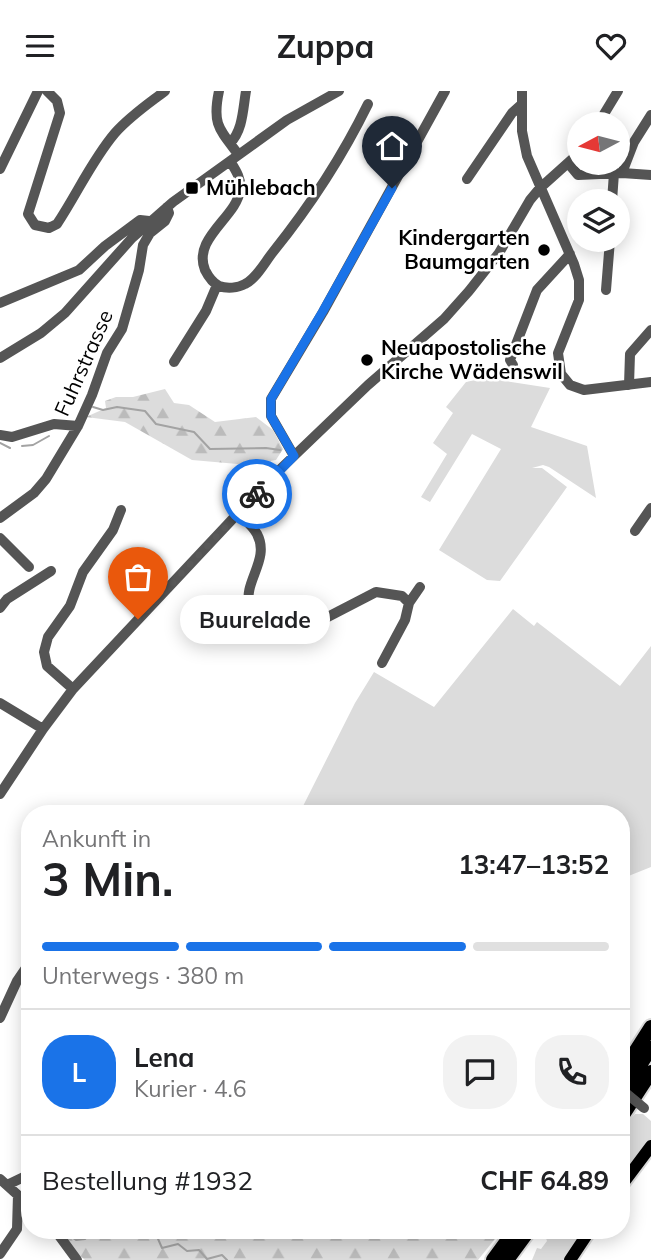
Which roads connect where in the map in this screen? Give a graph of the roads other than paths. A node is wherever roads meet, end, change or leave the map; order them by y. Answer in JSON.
{"nodes":[{"id":1,"x":38,"y":91,"type":"edge"},
{"id":2,"x":47,"y":91,"type":"edge"},
{"id":3,"x":165,"y":91,"type":"edge"},
{"id":4,"x":219,"y":91,"type":"edge"},
{"id":5,"x":246,"y":91,"type":"edge"},
{"id":6,"x":339,"y":91,"type":"edge"},
{"id":7,"x":445,"y":91,"type":"edge"},
{"id":8,"x":522,"y":91,"type":"edge"},
{"id":9,"x":618,"y":91,"type":"edge"},
{"id":10,"x":327,"y":94,"type":"edge"},
{"id":11,"x":368,"y":104,"type":"dead end"},
{"id":12,"x":522,"y":104,"type":"junction"},
{"id":13,"x":605,"y":112,"type":"edge"},
{"id":14,"x":651,"y":115,"type":"edge"},
{"id":15,"x":230,"y":143,"type":"junction"},
{"id":16,"x":630,"y":150,"type":"edge"},
{"id":17,"x":234,"y":157,"type":"junction"},
{"id":18,"x":567,"y":164,"type":"edge"},
{"id":19,"x":0,"y":168,"type":"edge"},
{"id":20,"x":630,"y":174,"type":"edge"},
{"id":21,"x":651,"y":176,"type":"edge"},
{"id":22,"x":467,"y":179,"type":"dead end"},
{"id":23,"x":540,"y":188,"type":"junction"},
{"id":24,"x":166,"y":207,"type":"junction"},
{"id":25,"x":149,"y":221,"type":"junction"},
{"id":26,"x":609,"y":252,"type":"edge"},
{"id":27,"x":570,"y":254,"type":"junction"},
{"id":28,"x":217,"y":285,"type":"junction"},
{"id":29,"x":606,"y":290,"type":"dead end"},
{"id":30,"x":0,"y":303,"type":"edge"},
{"id":31,"x":651,"y":330,"type":"edge"},
{"id":32,"x":0,"y":358,"type":"edge"},
{"id":33,"x":174,"y":362,"type":"dead end"},
{"id":34,"x":513,"y":365,"type":"dead end"},
{"id":35,"x":651,"y":382,"type":"edge"},
{"id":36,"x":629,"y":385,"type":"junction"},
{"id":37,"x":78,"y":426,"type":"junction"},
{"id":38,"x":0,"y":435,"type":"edge"},
{"id":39,"x":294,"y":456,"type":"junction"},
{"id":40,"x":651,"y":508,"type":"edge"},
{"id":41,"x":121,"y":510,"type":"dead end"},
{"id":42,"x":239,"y":513,"type":"junction"},
{"id":43,"x":0,"y":518,"type":"edge"},
{"id":44,"x":635,"y":531,"type":"dead end"},
{"id":45,"x":0,"y":538,"type":"edge"},
{"id":46,"x":29,"y":566,"type":"dead end"},
{"id":47,"x":51,"y":571,"type":"dead end"},
{"id":48,"x":419,"y":587,"type":"dead end"},
{"id":49,"x":409,"y":603,"type":"junction"},
{"id":50,"x":0,"y":608,"type":"edge"},
{"id":51,"x":382,"y":663,"type":"dead end"},
{"id":52,"x":73,"y":689,"type":"junction"},
{"id":53,"x":0,"y":703,"type":"edge"},
{"id":54,"x":43,"y":729,"type":"junction"},
{"id":55,"x":0,"y":794,"type":"edge"},
{"id":56,"x":21,"y":977,"type":"edge"},
{"id":57,"x":0,"y":1018,"type":"edge"},
{"id":58,"x":651,"y":1027,"type":"edge"},
{"id":59,"x":651,"y":1048,"type":"edge"},
{"id":60,"x":630,"y":1060,"type":"edge"},
{"id":61,"x":651,"y":1072,"type":"edge"},
{"id":62,"x":630,"y":1081,"type":"edge"},
{"id":63,"x":630,"y":1096,"type":"edge"},
{"id":64,"x":630,"y":1104,"type":"edge"},
{"id":65,"x":648,"y":1111,"type":"edge"},
{"id":66,"x":651,"y":1146,"type":"edge"},
{"id":67,"x":630,"y":1174,"type":"edge"},
{"id":68,"x":21,"y":1177,"type":"edge"},
{"id":69,"x":4,"y":1182,"type":"edge"},
{"id":70,"x":18,"y":1195,"type":"junction"},
{"id":71,"x":21,"y":1198,"type":"edge"},
{"id":72,"x":62,"y":1239,"type":"edge"},
{"id":73,"x":517,"y":1239,"type":"edge"},
{"id":74,"x":521,"y":1239,"type":"edge"},
{"id":75,"x":584,"y":1239,"type":"edge"},
{"id":76,"x":0,"y":1254,"type":"edge"},
{"id":77,"x":77,"y":1260,"type":"edge"},
{"id":78,"x":493,"y":1260,"type":"edge"},
{"id":79,"x":508,"y":1260,"type":"edge"},
{"id":80,"x":570,"y":1260,"type":"edge"}],
"edges":[{"from":1,"to":19,"type":"street"},
{"from":2,"to":3,"type":"street"},
{"from":4,"to":15,"type":"street"},
{"from":5,"to":15,"type":"street"},
{"from":6,"to":10,"type":"street"},
{"from":7,"to":39,"type":"street"},
{"from":8,"to":12,"type":"street"},
{"from":9,"to":13,"type":"street"},
{"from":10,"to":17,"type":"street"},
{"from":11,"to":28,"type":"street"},
{"from":12,"to":22,"type":"street"},
{"from":12,"to":23,"type":"street"},
{"from":14,"to":16,"type":"street"},
{"from":15,"to":17,"type":"street"},
{"from":17,"to":24,"type":"street"},
{"from":17,"to":28,"type":"street"},
{"from":18,"to":23,"type":"street"},
{"from":20,"to":21,"type":"street"},
{"from":23,"to":27,"type":"street"},
{"from":23,"to":39,"type":"street"},
{"from":24,"to":25,"type":"street"},
{"from":24,"to":37,"type":"street","name":"Fuhrstrasse"},
{"from":25,"to":30,"type":"street"},
{"from":25,"to":32,"type":"street"},
{"from":26,"to":29,"type":"street"},
{"from":27,"to":34,"type":"street"},
{"from":27,"to":36,"type":"street"},
{"from":28,"to":33,"type":"street"},
{"from":31,"to":36,"type":"street"},
{"from":35,"to":36,"type":"street"},
{"from":37,"to":38,"type":"street"},
{"from":37,"to":43,"type":"street","name":"Fuhrstrasse"},
{"from":39,"to":42,"type":"street"},
{"from":40,"to":44,"type":"street"},
{"from":41,"to":52,"type":"street"},
{"from":42,"to":49,"type":"street"},
{"from":42,"to":52,"type":"street"},
{"from":45,"to":46,"type":"street"},
{"from":47,"to":50,"type":"street"},
{"from":48,"to":49,"type":"street"},
{"from":49,"to":51,"type":"street"},
{"from":52,"to":54,"type":"street"},
{"from":53,"to":54,"type":"street"},
{"from":54,"to":55,"type":"street"},
{"from":56,"to":57,"type":"street"},
{"from":58,"to":60,"type":"highway"},
{"from":59,"to":62,"type":"highway"},
{"from":61,"to":64,"type":"highway"},
{"from":63,"to":65,"type":"street","bridge":true},
{"from":66,"to":67,"type":"main road"},
{"from":68,"to":69,"type":"street"},
{"from":69,"to":70,"type":"street"},
{"from":70,"to":71,"type":"street"},
{"from":70,"to":76,"type":"street"},
{"from":72,"to":77,"type":"street"},
{"from":73,"to":78,"type":"highway"},
{"from":74,"to":79,"type":"highway"},
{"from":75,"to":80,"type":"main road"}]}
